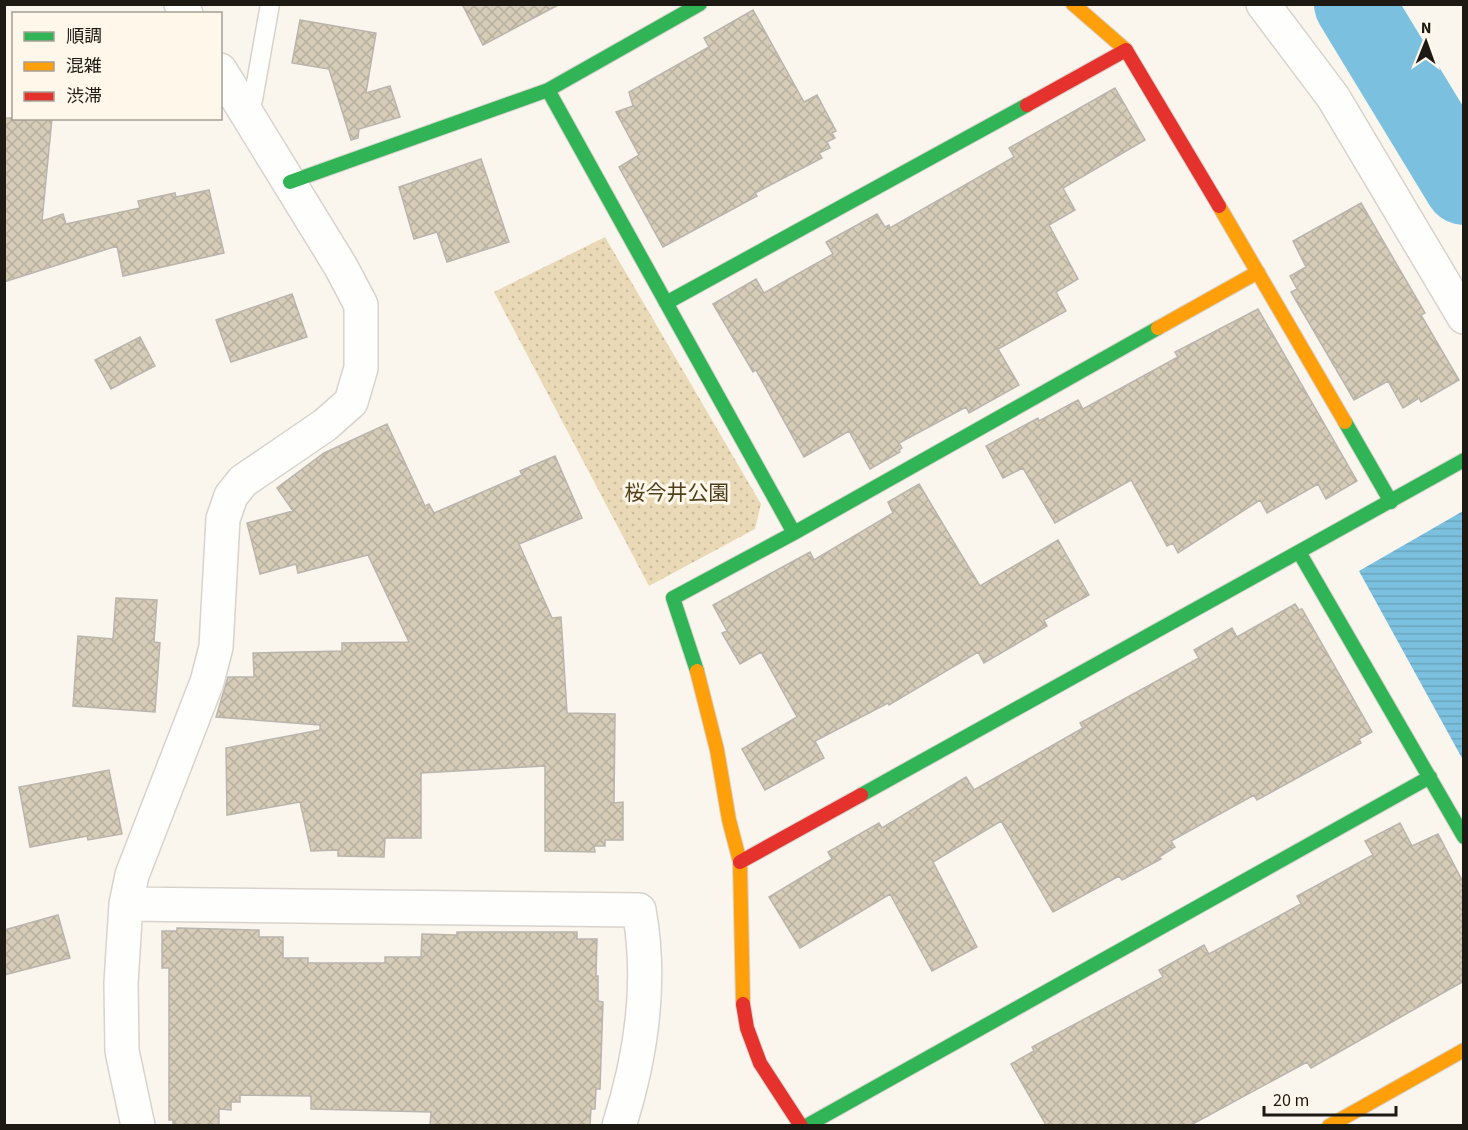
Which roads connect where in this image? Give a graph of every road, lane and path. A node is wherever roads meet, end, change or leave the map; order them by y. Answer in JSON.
{"nodes":[{"id":1,"x":270,"y":4,"type":"edge"},
{"id":2,"x":700,"y":4,"type":"edge"},
{"id":3,"x":1073,"y":4,"type":"edge"},
{"id":4,"x":1263,"y":4,"type":"edge"},
{"id":5,"x":1126,"y":50,"type":"junction"},
{"id":6,"x":222,"y":73,"type":"edge"},
{"id":7,"x":548,"y":90,"type":"junction"},
{"id":8,"x":245,"y":111,"type":"junction"},
{"id":9,"x":290,"y":182,"type":"junction"},
{"id":10,"x":1258,"y":272,"type":"junction"},
{"id":11,"x":666,"y":303,"type":"junction"},
{"id":12,"x":1464,"y":317,"type":"edge"},
{"id":13,"x":1464,"y":460,"type":"edge"},
{"id":14,"x":1391,"y":502,"type":"junction"},
{"id":15,"x":794,"y":533,"type":"junction"},
{"id":16,"x":1299,"y":552,"type":"junction"},
{"id":17,"x":1430,"y":777,"type":"junction"},
{"id":18,"x":1464,"y":837,"type":"edge"},
{"id":19,"x":740,"y":862,"type":"junction"},
{"id":20,"x":126,"y":904,"type":"junction"},
{"id":21,"x":1464,"y":1050,"type":"edge"},
{"id":22,"x":138,"y":1125,"type":"edge"},
{"id":23,"x":619,"y":1125,"type":"edge"},
{"id":24,"x":801,"y":1125,"type":"edge"},
{"id":25,"x":806,"y":1125,"type":"edge"},
{"id":26,"x":1329,"y":1125,"type":"edge"}],
"edges":[{"from":1,"to":8,"type":"lane"},
{"from":2,"to":7,"type":"street"},
{"from":3,"to":5,"type":"street"},
{"from":4,"to":12,"type":"street"},
{"from":5,"to":10,"type":"street"},
{"from":5,"to":11,"type":"street"},
{"from":6,"to":8,"type":"street"},
{"from":7,"to":9,"type":"street"},
{"from":7,"to":11,"type":"street"},
{"from":8,"to":9,"type":"street"},
{"from":9,"to":20,"type":"street"},
{"from":10,"to":14,"type":"street"},
{"from":10,"to":15,"type":"street"},
{"from":11,"to":15,"type":"street"},
{"from":13,"to":14,"type":"street"},
{"from":14,"to":16,"type":"street"},
{"from":15,"to":19,"type":"street"},
{"from":16,"to":17,"type":"street"},
{"from":16,"to":19,"type":"street"},
{"from":17,"to":18,"type":"street"},
{"from":17,"to":25,"type":"street"},
{"from":19,"to":24,"type":"street"},
{"from":20,"to":22,"type":"street"},
{"from":20,"to":23,"type":"street"},
{"from":21,"to":26,"type":"street"}]}
